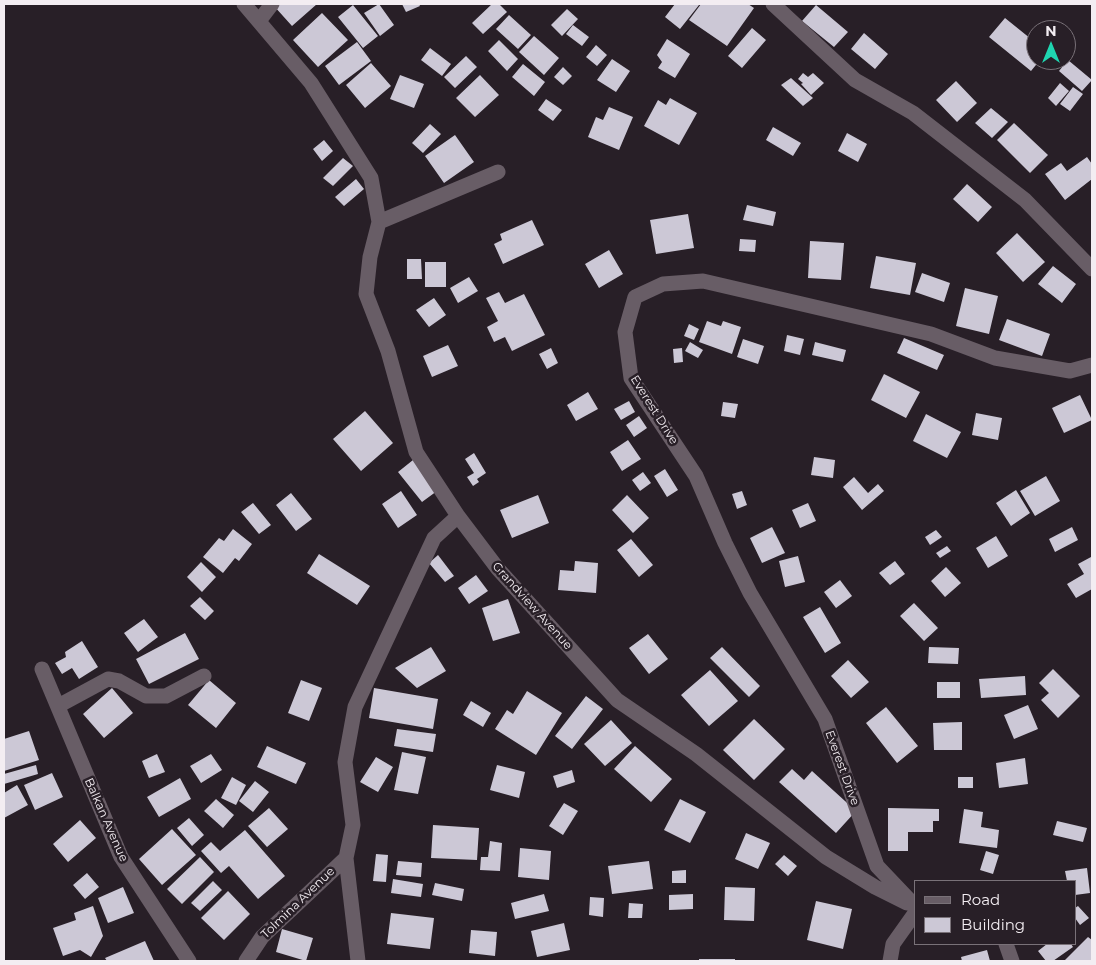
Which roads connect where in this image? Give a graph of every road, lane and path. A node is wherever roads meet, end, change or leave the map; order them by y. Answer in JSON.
{"nodes":[{"id":1,"x":244,"y":4,"type":"edge"},
{"id":2,"x":272,"y":4,"type":"edge"},
{"id":3,"x":773,"y":4,"type":"edge"},
{"id":4,"x":260,"y":21,"type":"junction"},
{"id":5,"x":498,"y":172,"type":"dead end"},
{"id":6,"x":379,"y":222,"type":"junction"},
{"id":7,"x":1092,"y":269,"type":"edge"},
{"id":8,"x":1092,"y":365,"type":"edge"},
{"id":9,"x":458,"y":516,"type":"junction"},
{"id":10,"x":42,"y":669,"type":"dead end"},
{"id":11,"x":204,"y":676,"type":"dead end"},
{"id":12,"x":58,"y":706,"type":"junction"},
{"id":13,"x":346,"y":858,"type":"junction"},
{"id":14,"x":914,"y":906,"type":"edge"},
{"id":15,"x":914,"y":906,"type":"edge"},
{"id":16,"x":914,"y":914,"type":"edge"},
{"id":17,"x":1006,"y":945,"type":"edge"},
{"id":18,"x":188,"y":961,"type":"edge"},
{"id":19,"x":246,"y":961,"type":"edge"},
{"id":20,"x":358,"y":961,"type":"edge"},
{"id":21,"x":890,"y":961,"type":"edge"},
{"id":22,"x":1012,"y":961,"type":"edge"}],
"edges":[{"from":1,"to":4,"type":"street"},
{"from":2,"to":4,"type":"street"},
{"from":3,"to":7,"type":"street"},
{"from":4,"to":6,"type":"street"},
{"from":5,"to":6,"type":"street"},
{"from":6,"to":9,"type":"street","name":"Grandview Avenue"},
{"from":8,"to":15,"type":"street","name":"Everest Drive"},
{"from":9,"to":13,"type":"street"},
{"from":9,"to":14,"type":"street","name":"Grandview Avenue"},
{"from":10,"to":12,"type":"street","name":"Balkan Avenue"},
{"from":11,"to":12,"type":"street"},
{"from":12,"to":18,"type":"street","name":"Balkan Avenue"},
{"from":13,"to":19,"type":"street","name":"Tolmina Avenue"},
{"from":13,"to":20,"type":"street","name":"Tolmina Avenue"},
{"from":16,"to":21,"type":"street"},
{"from":17,"to":22,"type":"street"}]}
